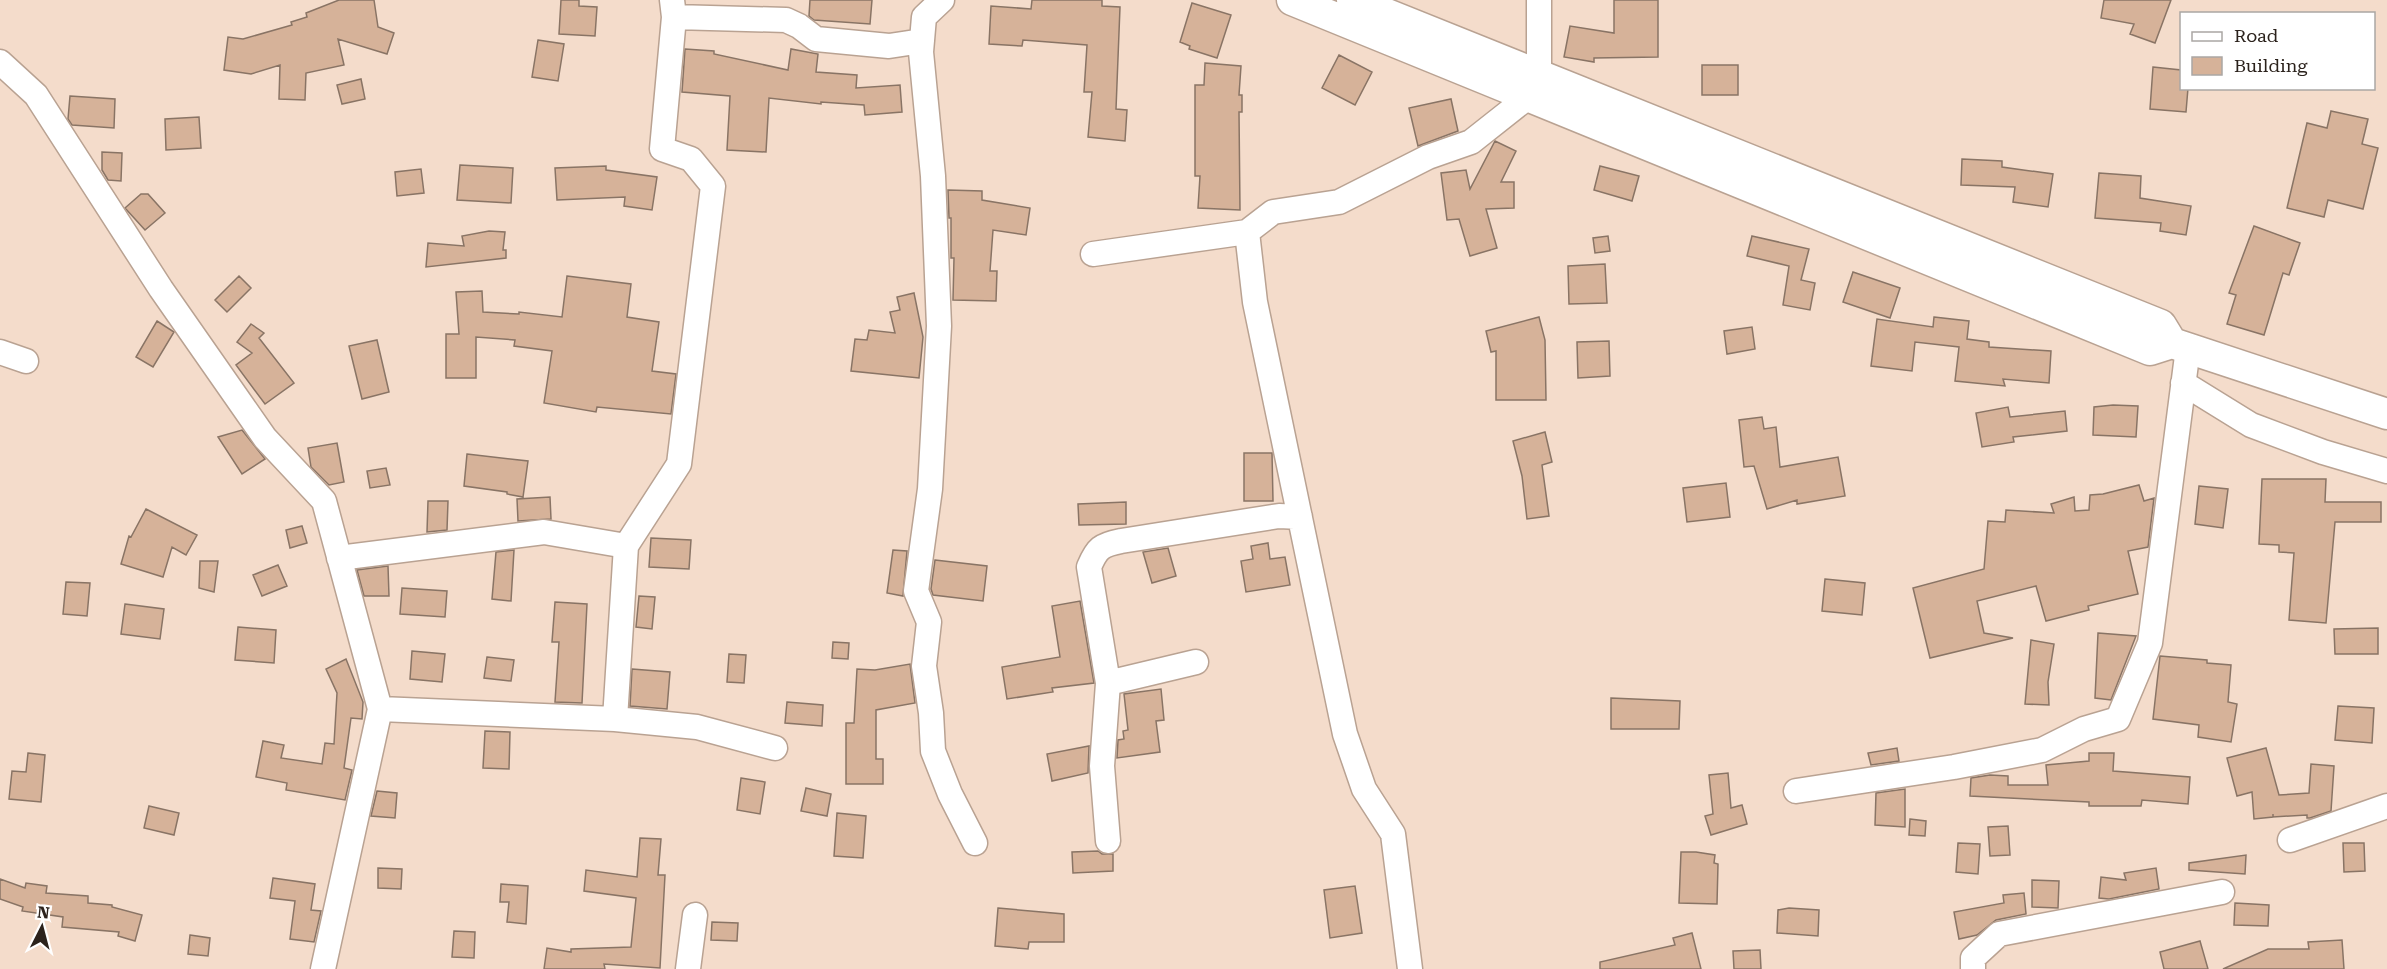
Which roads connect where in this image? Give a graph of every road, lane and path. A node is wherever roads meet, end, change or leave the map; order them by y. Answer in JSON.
{"nodes":[{"id":1,"x":942,"y":0,"type":"edge"},
{"id":2,"x":1292,"y":0,"type":"edge"},
{"id":3,"x":1352,"y":0,"type":"edge"},
{"id":4,"x":1539,"y":0,"type":"edge"},
{"id":5,"x":673,"y":8,"type":"edge"},
{"id":6,"x":922,"y":41,"type":"junction"},
{"id":7,"x":0,"y":62,"type":"edge"},
{"id":8,"x":1534,"y":87,"type":"junction"},
{"id":9,"x":1247,"y":232,"type":"junction"},
{"id":10,"x":1093,"y":254,"type":"dead end"},
{"id":11,"x":2180,"y":345,"type":"junction"},
{"id":12,"x":0,"y":352,"type":"edge"},
{"id":13,"x":26,"y":361,"type":"dead end"},
{"id":14,"x":2183,"y":383,"type":"junction"},
{"id":15,"x":2387,"y":414,"type":"edge"},
{"id":16,"x":2387,"y":471,"type":"edge"},
{"id":17,"x":1300,"y":517,"type":"junction"},
{"id":18,"x":626,"y":546,"type":"junction"},
{"id":19,"x":339,"y":558,"type":"junction"},
{"id":20,"x":1196,"y":662,"type":"dead end"},
{"id":21,"x":1108,"y":683,"type":"junction"},
{"id":22,"x":380,"y":709,"type":"junction"},
{"id":23,"x":615,"y":719,"type":"junction"},
{"id":24,"x":775,"y":748,"type":"dead end"},
{"id":25,"x":1796,"y":791,"type":"dead end"},
{"id":26,"x":2387,"y":806,"type":"edge"},
{"id":27,"x":2290,"y":840,"type":"dead end"},
{"id":28,"x":1108,"y":841,"type":"dead end"},
{"id":29,"x":975,"y":843,"type":"dead end"},
{"id":30,"x":2222,"y":892,"type":"dead end"},
{"id":31,"x":695,"y":915,"type":"dead end"},
{"id":32,"x":323,"y":969,"type":"edge"},
{"id":33,"x":688,"y":969,"type":"edge"},
{"id":34,"x":1410,"y":969,"type":"edge"},
{"id":35,"x":1973,"y":969,"type":"edge"}],
"edges":[{"from":1,"to":6,"type":"street"},
{"from":2,"to":8,"type":"street"},
{"from":3,"to":8,"type":"street"},
{"from":4,"to":8,"type":"street"},
{"from":5,"to":6,"type":"street"},
{"from":5,"to":18,"type":"street"},
{"from":6,"to":29,"type":"street"},
{"from":7,"to":19,"type":"street"},
{"from":8,"to":9,"type":"street"},
{"from":8,"to":11,"type":"street"},
{"from":9,"to":10,"type":"street"},
{"from":9,"to":17,"type":"street"},
{"from":11,"to":14,"type":"street"},
{"from":11,"to":15,"type":"street"},
{"from":12,"to":13,"type":"street"},
{"from":14,"to":16,"type":"street"},
{"from":14,"to":25,"type":"street"},
{"from":17,"to":21,"type":"street"},
{"from":17,"to":34,"type":"street"},
{"from":18,"to":19,"type":"street"},
{"from":18,"to":23,"type":"street"},
{"from":19,"to":22,"type":"street"},
{"from":20,"to":21,"type":"street"},
{"from":21,"to":28,"type":"street"},
{"from":22,"to":23,"type":"street"},
{"from":22,"to":32,"type":"street"},
{"from":23,"to":24,"type":"street"},
{"from":26,"to":27,"type":"street"},
{"from":30,"to":35,"type":"street"},
{"from":31,"to":33,"type":"street"}]}
